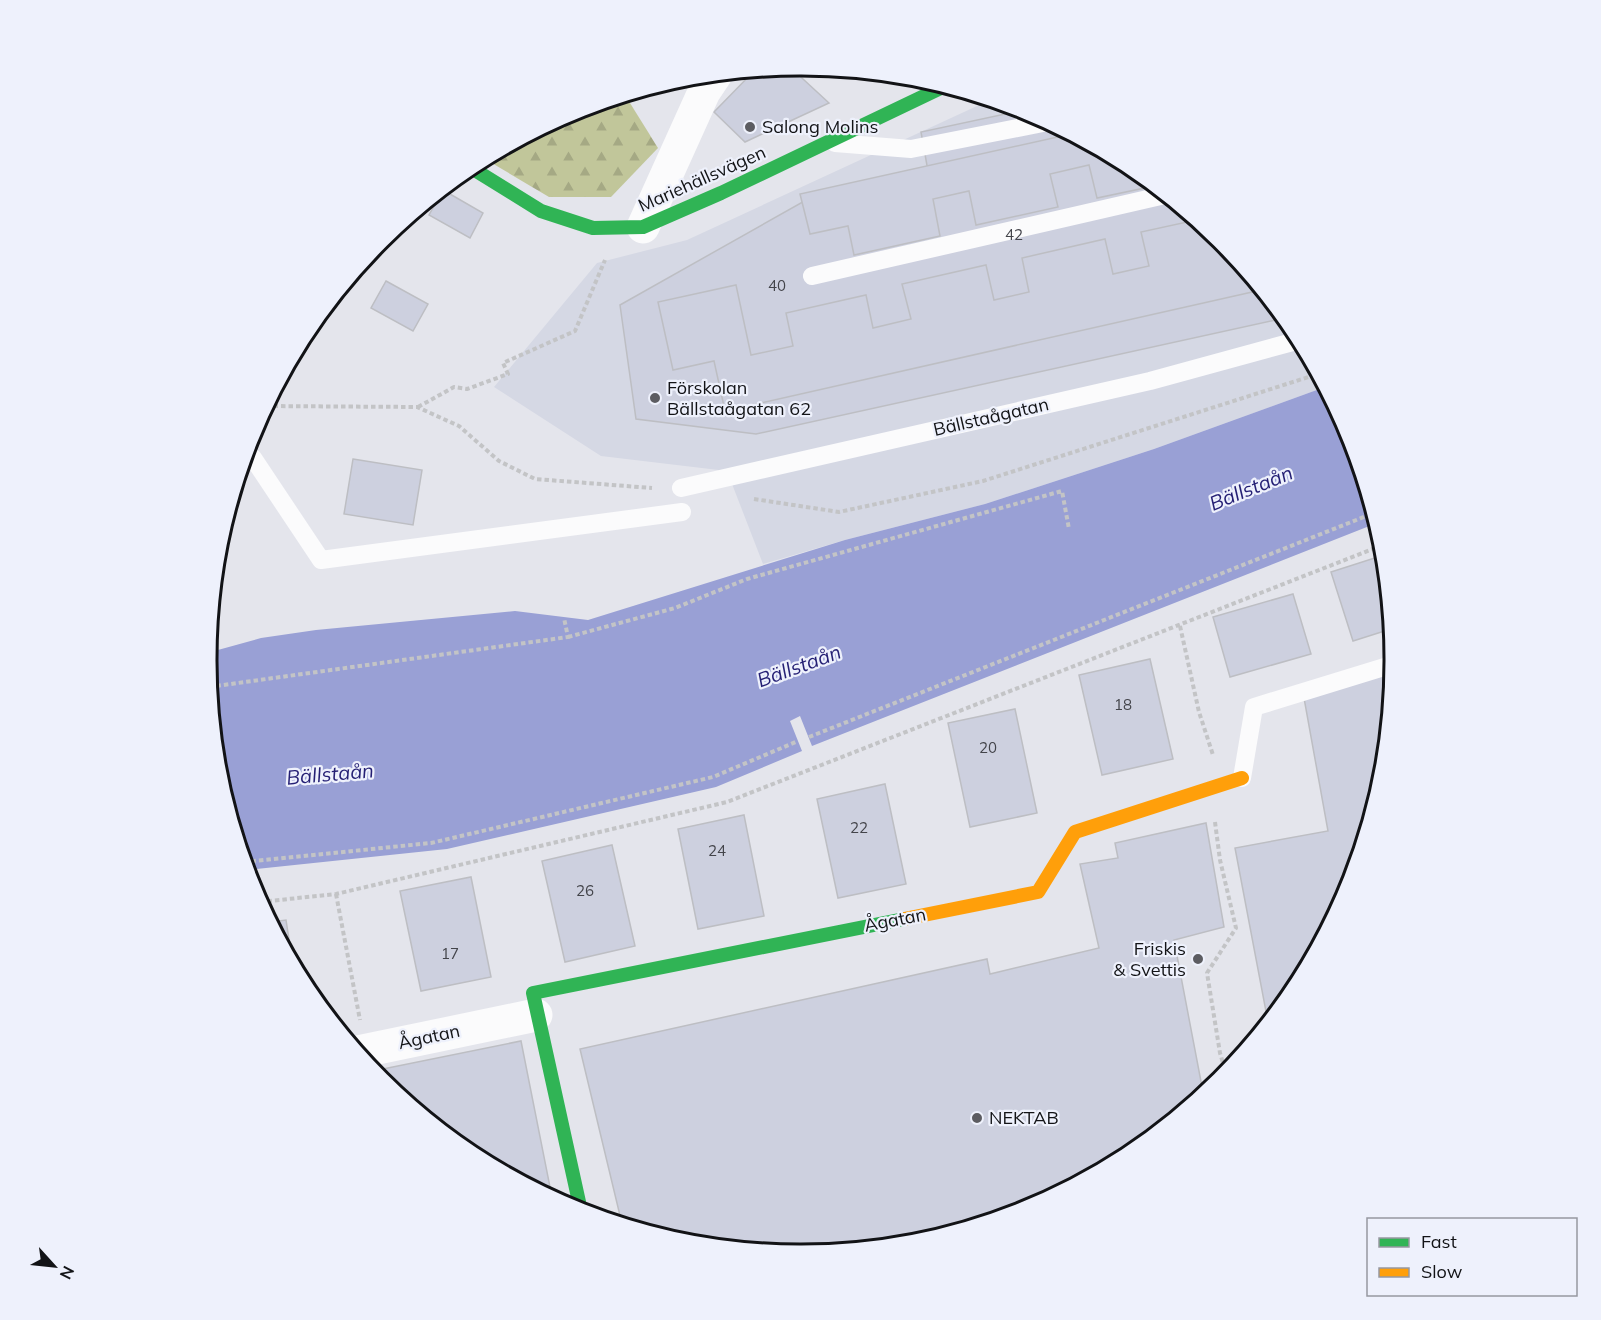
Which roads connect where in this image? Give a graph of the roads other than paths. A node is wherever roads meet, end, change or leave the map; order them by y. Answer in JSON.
{"nodes":[{"id":1,"x":710,"y":84,"type":"edge"},
{"id":2,"x":933,"y":92,"type":"edge"},
{"id":3,"x":1033,"y":125,"type":"edge"},
{"id":4,"x":827,"y":142,"type":"junction"},
{"id":5,"x":479,"y":173,"type":"edge"},
{"id":6,"x":1156,"y":197,"type":"edge"},
{"id":7,"x":631,"y":227,"type":"junction"},
{"id":8,"x":812,"y":276,"type":"dead end"},
{"id":9,"x":1290,"y":343,"type":"edge"},
{"id":10,"x":253,"y":458,"type":"edge"},
{"id":11,"x":681,"y":488,"type":"road end"},
{"id":12,"x":682,"y":512,"type":"dead end"},
{"id":13,"x":1384,"y":667,"type":"edge"},
{"id":14,"x":1242,"y":778,"type":"joint"},
{"id":15,"x":536,"y":1015,"type":"junction"},
{"id":16,"x":367,"y":1050,"type":"edge"},
{"id":17,"x":578,"y":1200,"type":"edge"}],
"edges":[{"from":1,"to":7,"type":"street"},
{"from":2,"to":4,"type":"street","name":"Mariehällsvägen"},
{"from":3,"to":4,"type":"lane"},
{"from":4,"to":7,"type":"street","name":"Mariehällsvägen"},
{"from":5,"to":7,"type":"street","name":"Mariehällsvägen"},
{"from":6,"to":8,"type":"lane"},
{"from":9,"to":11,"type":"lane","name":"Bällstaågatan"},
{"from":10,"to":12,"type":"lane"},
{"from":13,"to":14,"type":"lane"},
{"from":14,"to":15,"type":"street","name":"Ågatan"},
{"from":15,"to":16,"type":"street","name":"Ågatan"},
{"from":15,"to":17,"type":"street","name":"Ågatan"}]}
